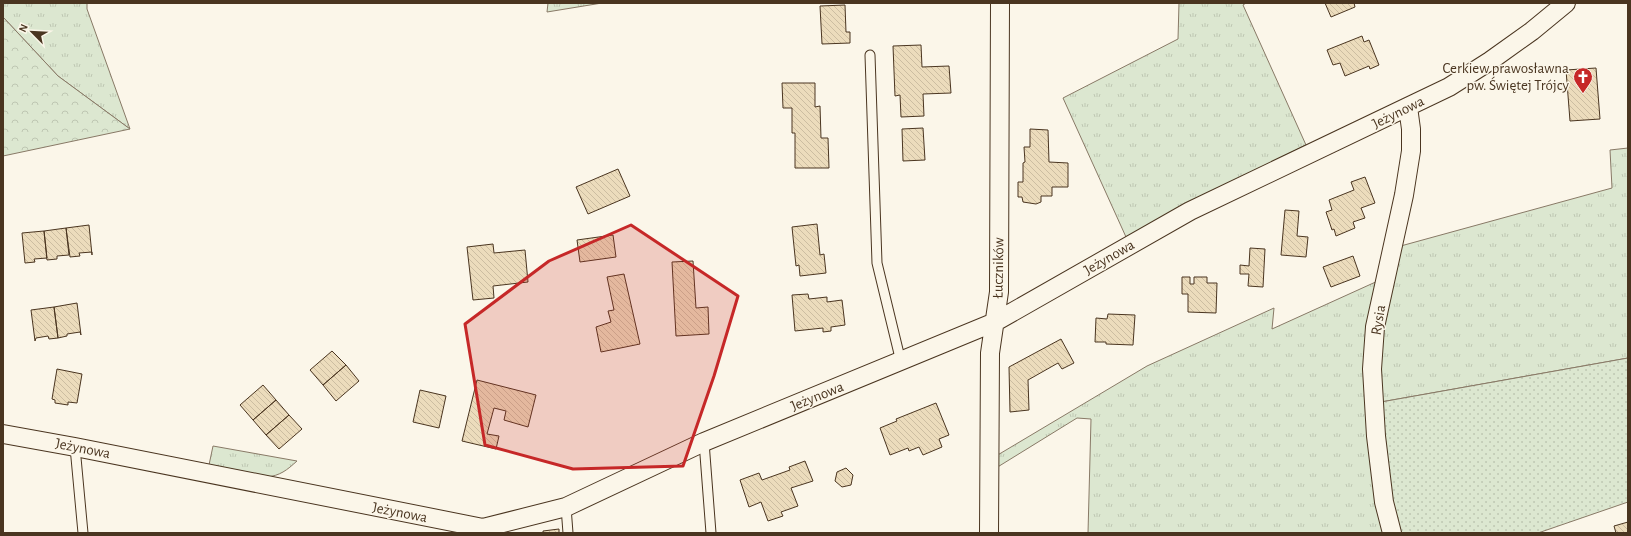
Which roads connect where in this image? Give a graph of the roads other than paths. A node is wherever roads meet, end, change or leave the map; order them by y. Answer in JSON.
{"nodes":[{"id":1,"x":1000,"y":3,"type":"edge"},
{"id":2,"x":1566,"y":3,"type":"edge"},
{"id":3,"x":870,"y":55,"type":"dead end"},
{"id":4,"x":1408,"y":107,"type":"junction"},
{"id":5,"x":995,"y":322,"type":"junction"},
{"id":6,"x":901,"y":362,"type":"junction"},
{"id":7,"x":3,"y":434,"type":"edge"},
{"id":8,"x":704,"y":442,"type":"junction"},
{"id":9,"x":74,"y":447,"type":"junction"},
{"id":10,"x":566,"y":507,"type":"junction"},
{"id":11,"x":483,"y":531,"type":"edge"},
{"id":12,"x":83,"y":533,"type":"edge"},
{"id":13,"x":568,"y":533,"type":"edge"},
{"id":14,"x":711,"y":533,"type":"edge"},
{"id":15,"x":989,"y":533,"type":"edge"},
{"id":16,"x":1392,"y":533,"type":"edge"}],
"edges":[{"from":1,"to":5,"type":"street","name":"Łuczników"},
{"from":2,"to":4,"type":"street","name":"Jeżynowa"},
{"from":3,"to":6,"type":"lane"},
{"from":4,"to":5,"type":"street","name":"Jeżynowa"},
{"from":4,"to":16,"type":"street","name":"Rysia"},
{"from":5,"to":6,"type":"street","name":"Jeżynowa"},
{"from":5,"to":15,"type":"street","name":"Łuczników"},
{"from":6,"to":8,"type":"street","name":"Jeżynowa"},
{"from":7,"to":9,"type":"street","name":"Jeżynowa"},
{"from":8,"to":10,"type":"street","name":"Jeżynowa"},
{"from":8,"to":14,"type":"lane"},
{"from":9,"to":11,"type":"street","name":"Jeżynowa"},
{"from":9,"to":12,"type":"lane"},
{"from":10,"to":11,"type":"street","name":"Jeżynowa"},
{"from":10,"to":13,"type":"lane"}]}
